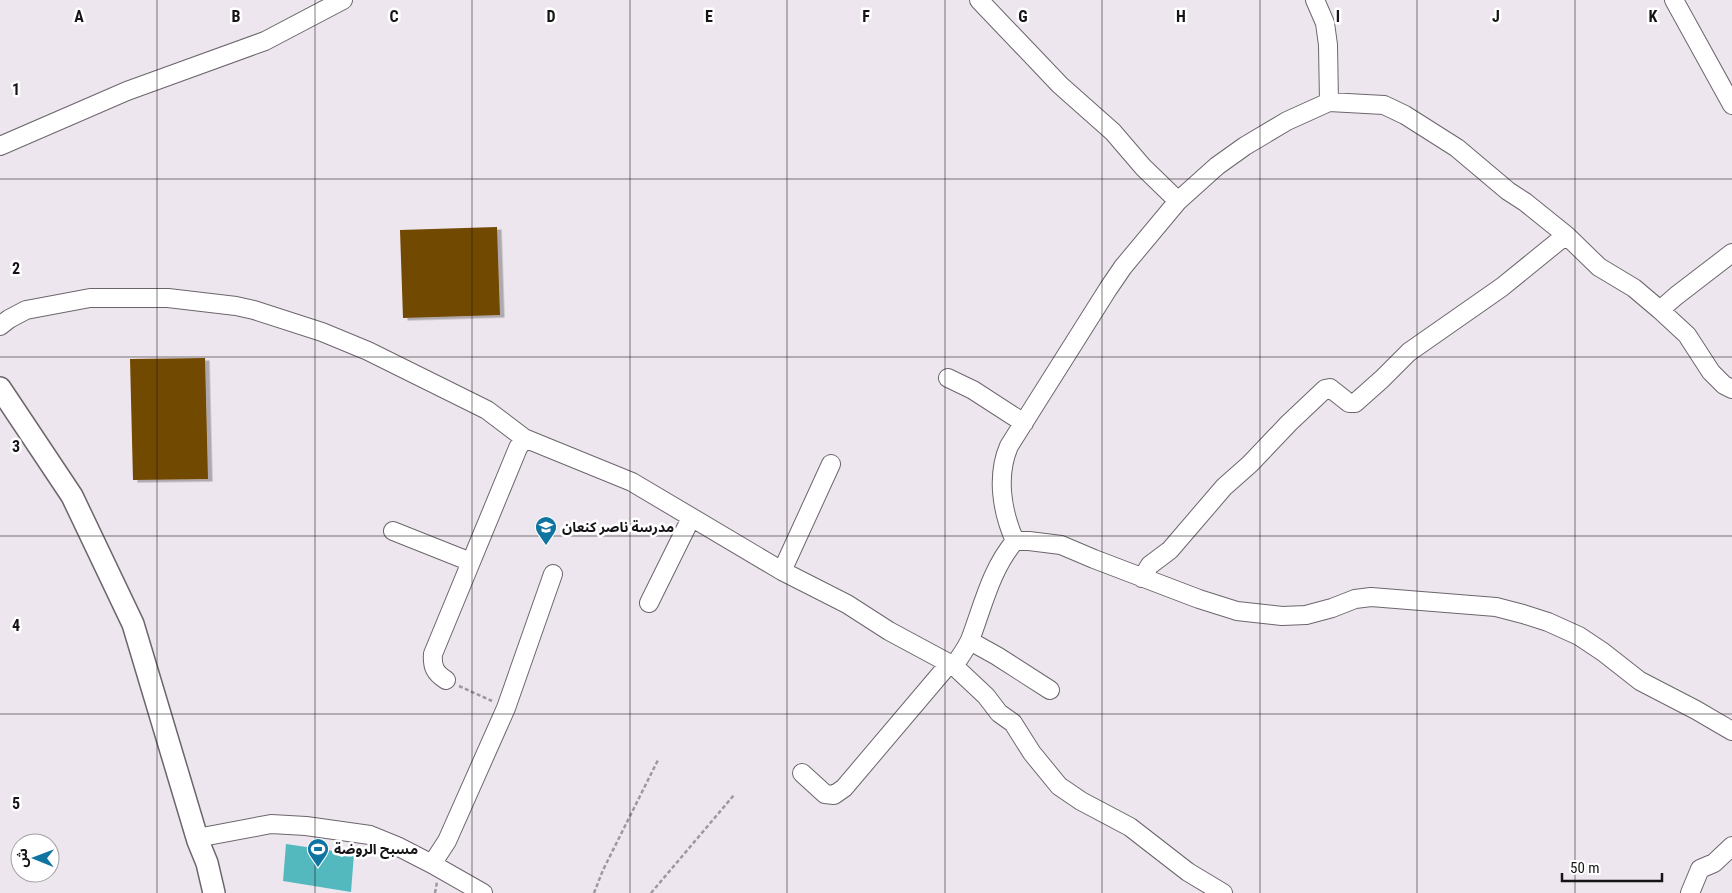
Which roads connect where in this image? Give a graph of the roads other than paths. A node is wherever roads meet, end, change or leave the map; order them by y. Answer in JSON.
{"nodes":[{"id":1,"x":343,"y":0,"type":"edge"},
{"id":2,"x":979,"y":0,"type":"edge"},
{"id":3,"x":1315,"y":0,"type":"edge"},
{"id":4,"x":1674,"y":0,"type":"edge"},
{"id":5,"x":1329,"y":102,"type":"junction"},
{"id":6,"x":1732,"y":105,"type":"edge"},
{"id":7,"x":0,"y":146,"type":"edge"},
{"id":8,"x":1178,"y":201,"type":"junction"},
{"id":9,"x":1566,"y":235,"type":"junction"},
{"id":10,"x":1732,"y":253,"type":"edge"},
{"id":11,"x":26,"y":310,"type":"junction"},
{"id":12,"x":1660,"y":310,"type":"junction"},
{"id":13,"x":0,"y":311,"type":"edge"},
{"id":14,"x":0,"y":326,"type":"edge"},
{"id":15,"x":948,"y":378,"type":"dead end"},
{"id":16,"x":0,"y":388,"type":"edge"},
{"id":17,"x":1732,"y":389,"type":"edge"},
{"id":18,"x":1024,"y":423,"type":"junction"},
{"id":19,"x":524,"y":438,"type":"junction"},
{"id":20,"x":831,"y":464,"type":"dead end"},
{"id":21,"x":691,"y":518,"type":"junction"},
{"id":22,"x":393,"y":531,"type":"dead end"},
{"id":23,"x":1015,"y":541,"type":"junction"},
{"id":24,"x":471,"y":562,"type":"junction"},
{"id":25,"x":782,"y":571,"type":"junction"},
{"id":26,"x":553,"y":574,"type":"dead end"},
{"id":27,"x":1142,"y":578,"type":"junction"},
{"id":28,"x":649,"y":603,"type":"dead end"},
{"id":29,"x":970,"y":641,"type":"junction"},
{"id":30,"x":951,"y":665,"type":"junction"},
{"id":31,"x":446,"y":680,"type":"road end"},
{"id":32,"x":1050,"y":690,"type":"dead end"},
{"id":33,"x":1732,"y":731,"type":"edge"},
{"id":34,"x":802,"y":773,"type":"dead end"},
{"id":35,"x":198,"y":839,"type":"junction"},
{"id":36,"x":1732,"y":846,"type":"edge"},
{"id":37,"x":432,"y":864,"type":"junction"},
{"id":38,"x":205,"y":893,"type":"edge"},
{"id":39,"x":214,"y":893,"type":"edge"},
{"id":40,"x":483,"y":893,"type":"edge"},
{"id":41,"x":1223,"y":893,"type":"edge"},
{"id":42,"x":1690,"y":893,"type":"edge"}],
"edges":[{"from":1,"to":7,"type":"street"},
{"from":2,"to":8,"type":"street"},
{"from":3,"to":5,"type":"street"},
{"from":4,"to":6,"type":"street"},
{"from":5,"to":8,"type":"street"},
{"from":5,"to":9,"type":"street"},
{"from":8,"to":18,"type":"street"},
{"from":9,"to":12,"type":"street"},
{"from":9,"to":27,"type":"street"},
{"from":10,"to":12,"type":"street"},
{"from":11,"to":13,"type":"street"},
{"from":11,"to":14,"type":"street"},
{"from":11,"to":19,"type":"street"},
{"from":12,"to":17,"type":"street"},
{"from":15,"to":18,"type":"street"},
{"from":16,"to":35,"type":"main road"},
{"from":18,"to":23,"type":"street"},
{"from":19,"to":21,"type":"street"},
{"from":19,"to":24,"type":"street"},
{"from":20,"to":25,"type":"street"},
{"from":21,"to":25,"type":"street"},
{"from":21,"to":28,"type":"street"},
{"from":22,"to":24,"type":"street"},
{"from":23,"to":27,"type":"street"},
{"from":23,"to":29,"type":"street"},
{"from":24,"to":31,"type":"street"},
{"from":25,"to":30,"type":"street"},
{"from":26,"to":37,"type":"street"},
{"from":27,"to":33,"type":"street"},
{"from":29,"to":30,"type":"street"},
{"from":29,"to":32,"type":"street"},
{"from":30,"to":34,"type":"street"},
{"from":30,"to":41,"type":"street"},
{"from":35,"to":37,"type":"street"},
{"from":35,"to":38,"type":"main road"},
{"from":35,"to":39,"type":"main road"},
{"from":36,"to":42,"type":"street"},
{"from":37,"to":40,"type":"street"}]}
